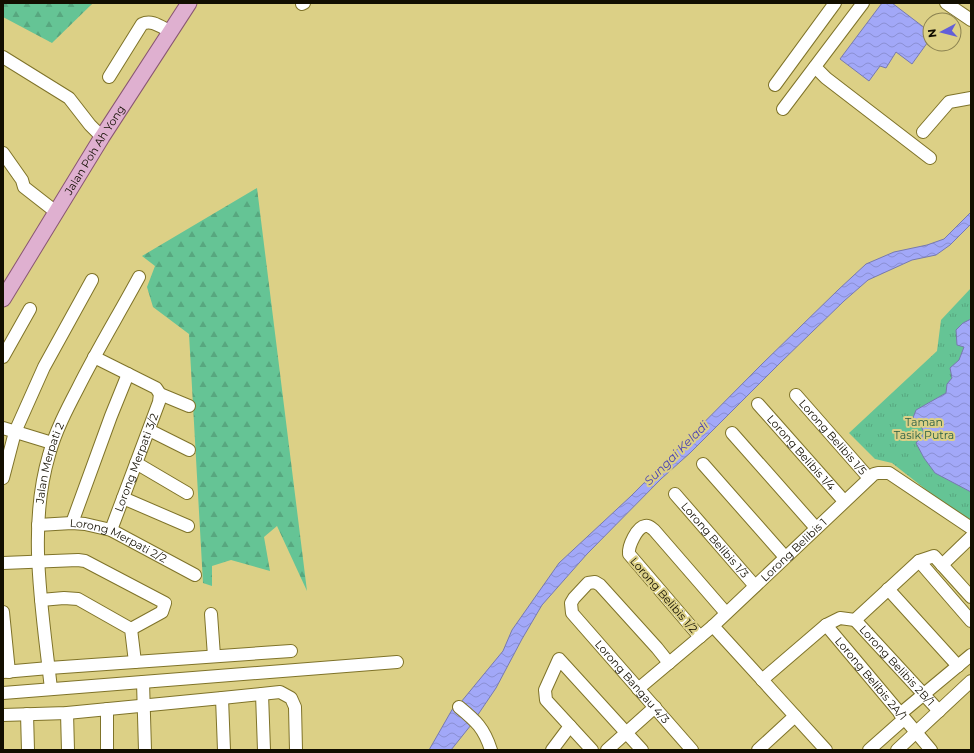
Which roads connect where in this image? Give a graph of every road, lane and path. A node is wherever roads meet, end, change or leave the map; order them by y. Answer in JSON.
{"nodes":[{"id":1,"x":189,"y":3,"type":"edge"},
{"id":2,"x":835,"y":3,"type":"edge"},
{"id":3,"x":863,"y":3,"type":"edge"},
{"id":4,"x":946,"y":3,"type":"edge"},
{"id":5,"x":971,"y":20,"type":"edge"},
{"id":6,"x":171,"y":32,"type":"junction"},
{"id":7,"x":3,"y":57,"type":"edge"},
{"id":8,"x":815,"y":67,"type":"junction"},
{"id":9,"x":109,"y":77,"type":"dead end"},
{"id":10,"x":774,"y":85,"type":"dead end"},
{"id":11,"x":971,"y":98,"type":"edge"},
{"id":12,"x":783,"y":109,"type":"dead end"},
{"id":13,"x":923,"y":132,"type":"dead end"},
{"id":14,"x":102,"y":137,"type":"junction"},
{"id":15,"x":3,"y":153,"type":"edge"},
{"id":16,"x":930,"y":158,"type":"dead end"},
{"id":17,"x":56,"y":212,"type":"junction"},
{"id":18,"x":139,"y":277,"type":"dead end"},
{"id":19,"x":92,"y":280,"type":"dead end"},
{"id":20,"x":3,"y":299,"type":"edge"},
{"id":21,"x":30,"y":309,"type":"dead end"},
{"id":22,"x":3,"y":357,"type":"edge"},
{"id":23,"x":94,"y":357,"type":"junction"},
{"id":24,"x":128,"y":374,"type":"junction"},
{"id":25,"x":160,"y":394,"type":"junction"},
{"id":26,"x":796,"y":395,"type":"dead end"},
{"id":27,"x":758,"y":404,"type":"dead end"},
{"id":28,"x":190,"y":406,"type":"dead end"},
{"id":29,"x":9,"y":430,"type":"edge"},
{"id":30,"x":149,"y":430,"type":"junction"},
{"id":31,"x":732,"y":433,"type":"dead end"},
{"id":32,"x":52,"y":443,"type":"junction"},
{"id":33,"x":189,"y":450,"type":"dead end"},
{"id":34,"x":136,"y":463,"type":"junction"},
{"id":35,"x":703,"y":464,"type":"dead end"},
{"id":36,"x":872,"y":476,"type":"junction"},
{"id":37,"x":3,"y":478,"type":"edge"},
{"id":38,"x":187,"y":493,"type":"dead end"},
{"id":39,"x":675,"y":494,"type":"dead end"},
{"id":40,"x":123,"y":498,"type":"junction"},
{"id":41,"x":844,"y":501,"type":"junction"},
{"id":42,"x":72,"y":523,"type":"junction"},
{"id":43,"x":38,"y":525,"type":"junction"},
{"id":44,"x":188,"y":526,"type":"dead end"},
{"id":45,"x":816,"y":528,"type":"junction"},
{"id":46,"x":971,"y":528,"type":"edge"},
{"id":47,"x":111,"y":530,"type":"junction"},
{"id":48,"x":971,"y":537,"type":"edge"},
{"id":49,"x":785,"y":557,"type":"junction"},
{"id":50,"x":919,"y":561,"type":"junction"},
{"id":51,"x":38,"y":562,"type":"junction"},
{"id":52,"x":3,"y":563,"type":"edge"},
{"id":53,"x":942,"y":565,"type":"junction"},
{"id":54,"x":194,"y":575,"type":"dead end"},
{"id":55,"x":755,"y":586,"type":"junction"},
{"id":56,"x":888,"y":589,"type":"junction"},
{"id":57,"x":971,"y":597,"type":"edge"},
{"id":58,"x":41,"y":600,"type":"junction"},
{"id":59,"x":3,"y":612,"type":"edge"},
{"id":60,"x":211,"y":614,"type":"dead end"},
{"id":61,"x":726,"y":614,"type":"junction"},
{"id":62,"x":855,"y":620,"type":"junction"},
{"id":63,"x":971,"y":621,"type":"edge"},
{"id":64,"x":826,"y":625,"type":"junction"},
{"id":65,"x":713,"y":626,"type":"junction"},
{"id":66,"x":131,"y":629,"type":"junction"},
{"id":67,"x":700,"y":637,"type":"junction"},
{"id":68,"x":291,"y":651,"type":"dead end"},
{"id":69,"x":971,"y":655,"type":"edge"},
{"id":70,"x":214,"y":656,"type":"junction"},
{"id":71,"x":135,"y":662,"type":"junction"},
{"id":72,"x":397,"y":662,"type":"dead end"},
{"id":73,"x":669,"y":663,"type":"junction"},
{"id":74,"x":958,"y":666,"type":"junction"},
{"id":75,"x":49,"y":668,"type":"junction"},
{"id":76,"x":6,"y":672,"type":"edge"},
{"id":77,"x":762,"y":680,"type":"junction"},
{"id":78,"x":971,"y":681,"type":"edge"},
{"id":79,"x":142,"y":682,"type":"junction"},
{"id":80,"x":51,"y":689,"type":"junction"},
{"id":81,"x":638,"y":689,"type":"junction"},
{"id":82,"x":3,"y":693,"type":"edge"},
{"id":83,"x":262,"y":694,"type":"junction"},
{"id":84,"x":924,"y":694,"type":"junction"},
{"id":85,"x":222,"y":698,"type":"junction"},
{"id":86,"x":143,"y":706,"type":"junction"},
{"id":87,"x":459,"y":707,"type":"dead end"},
{"id":88,"x":655,"y":708,"type":"junction"},
{"id":89,"x":107,"y":709,"type":"junction"},
{"id":90,"x":939,"y":711,"type":"junction"},
{"id":91,"x":67,"y":713,"type":"junction"},
{"id":92,"x":27,"y":714,"type":"junction"},
{"id":93,"x":3,"y":715,"type":"edge"},
{"id":94,"x":795,"y":716,"type":"junction"},
{"id":95,"x":902,"y":716,"type":"junction"},
{"id":96,"x":570,"y":726,"type":"junction"},
{"id":97,"x":626,"y":732,"type":"junction"},
{"id":98,"x":916,"y":733,"type":"junction"},
{"id":99,"x":820,"y":748,"type":"edge"},
{"id":100,"x":926,"y":748,"type":"edge"},
{"id":101,"x":28,"y":750,"type":"edge"},
{"id":102,"x":68,"y":750,"type":"edge"},
{"id":103,"x":107,"y":750,"type":"edge"},
{"id":104,"x":145,"y":750,"type":"edge"},
{"id":105,"x":224,"y":750,"type":"edge"},
{"id":106,"x":264,"y":750,"type":"edge"},
{"id":107,"x":296,"y":750,"type":"edge"},
{"id":108,"x":491,"y":750,"type":"edge"},
{"id":109,"x":552,"y":750,"type":"edge"},
{"id":110,"x":592,"y":750,"type":"edge"},
{"id":111,"x":607,"y":750,"type":"edge"},
{"id":112,"x":642,"y":750,"type":"edge"},
{"id":113,"x":692,"y":750,"type":"edge"},
{"id":114,"x":758,"y":750,"type":"edge"},
{"id":115,"x":869,"y":750,"type":"edge"},
{"id":116,"x":897,"y":750,"type":"edge"}],
"edges":[{"from":1,"to":6,"type":"main road","name":"Jalan Poh Ah Yong"},
{"from":2,"to":10,"type":"street"},
{"from":3,"to":8,"type":"street"},
{"from":4,"to":5,"type":"street"},
{"from":6,"to":9,"type":"street"},
{"from":6,"to":14,"type":"main road","name":"Jalan Poh Ah Yong"},
{"from":7,"to":14,"type":"street"},
{"from":8,"to":12,"type":"street"},
{"from":8,"to":16,"type":"street"},
{"from":11,"to":13,"type":"street"},
{"from":14,"to":17,"type":"main road","name":"Jalan Poh Ah Yong"},
{"from":15,"to":17,"type":"street"},
{"from":17,"to":20,"type":"main road","name":"Jalan Poh Ah Yong"},
{"from":18,"to":23,"type":"street","name":"Jalan Merpati 2"},
{"from":19,"to":29,"type":"street"},
{"from":21,"to":22,"type":"street"},
{"from":23,"to":24,"type":"street"},
{"from":23,"to":32,"type":"street","name":"Jalan Merpati 2"},
{"from":24,"to":25,"type":"street"},
{"from":24,"to":42,"type":"street"},
{"from":25,"to":28,"type":"street"},
{"from":25,"to":30,"type":"street","name":"Lorong Merpati 3/2"},
{"from":26,"to":36,"type":"street","name":"Lorong Belibis 1/5"},
{"from":27,"to":41,"type":"street","name":"Lorong Belibis 1/4"},
{"from":29,"to":32,"type":"street"},
{"from":29,"to":37,"type":"street"},
{"from":30,"to":33,"type":"street"},
{"from":30,"to":34,"type":"street","name":"Lorong Merpati 3/2"},
{"from":31,"to":45,"type":"street"},
{"from":32,"to":43,"type":"street","name":"Jalan Merpati 2"},
{"from":34,"to":38,"type":"street"},
{"from":34,"to":40,"type":"street","name":"Lorong Merpati 3/2"},
{"from":35,"to":49,"type":"street"},
{"from":36,"to":41,"type":"street","name":"Lorong Belibis 1"},
{"from":36,"to":46,"type":"street"},
{"from":39,"to":55,"type":"street","name":"Lorong Belibis 1/3"},
{"from":40,"to":44,"type":"street"},
{"from":40,"to":47,"type":"street","name":"Lorong Merpati 3/2"},
{"from":41,"to":45,"type":"street","name":"Lorong Belibis 1"},
{"from":42,"to":43,"type":"street","name":"Lorong Merpati 2/2"},
{"from":42,"to":47,"type":"street","name":"Lorong Merpati 2/2"},
{"from":43,"to":51,"type":"street","name":"Jalan Merpati 2"},
{"from":45,"to":49,"type":"street","name":"Lorong Belibis 1"},
{"from":47,"to":54,"type":"street","name":"Lorong Merpati 2/2"},
{"from":48,"to":53,"type":"street"},
{"from":49,"to":55,"type":"street","name":"Lorong Belibis 1"},
{"from":50,"to":53,"type":"street"},
{"from":50,"to":56,"type":"street"},
{"from":50,"to":63,"type":"street"},
{"from":51,"to":52,"type":"street"},
{"from":51,"to":58,"type":"street","name":"Jalan Merpati 2"},
{"from":51,"to":66,"type":"street"},
{"from":53,"to":57,"type":"street"},
{"from":55,"to":61,"type":"street","name":"Lorong Belibis 1"},
{"from":56,"to":62,"type":"street"},
{"from":56,"to":74,"type":"street"},
{"from":58,"to":66,"type":"street"},
{"from":58,"to":75,"type":"street","name":"Jalan Merpati 2"},
{"from":59,"to":76,"type":"street"},
{"from":60,"to":70,"type":"street"},
{"from":61,"to":65,"type":"street","name":"Lorong Belibis 1"},
{"from":61,"to":67,"type":"street","name":"Lorong Belibis 1/2"},
{"from":62,"to":64,"type":"street"},
{"from":62,"to":84,"type":"street","name":"Lorong Belibis 2B/1"},
{"from":64,"to":77,"type":"street"},
{"from":64,"to":95,"type":"street","name":"Lorong Belibis 2A/1"},
{"from":65,"to":67,"type":"street","name":"Lorong Belibis 1"},
{"from":65,"to":77,"type":"street"},
{"from":66,"to":71,"type":"street"},
{"from":67,"to":73,"type":"street","name":"Lorong Belibis 1"},
{"from":68,"to":70,"type":"street"},
{"from":69,"to":74,"type":"street"},
{"from":70,"to":71,"type":"street"},
{"from":71,"to":75,"type":"street"},
{"from":72,"to":79,"type":"street"},
{"from":73,"to":81,"type":"street","name":"Lorong Belibis 1"},
{"from":73,"to":81,"type":"street","name":"Lorong Bangau 4/3"},
{"from":74,"to":84,"type":"street"},
{"from":75,"to":76,"type":"street"},
{"from":75,"to":80,"type":"street","name":"Jalan Merpati 2"},
{"from":77,"to":94,"type":"street"},
{"from":78,"to":90,"type":"street"},
{"from":79,"to":80,"type":"street"},
{"from":79,"to":86,"type":"street"},
{"from":80,"to":82,"type":"street"},
{"from":81,"to":88,"type":"street","name":"Lorong Bangau 4/3"},
{"from":83,"to":85,"type":"street"},
{"from":83,"to":106,"type":"street"},
{"from":83,"to":107,"type":"street"},
{"from":84,"to":90,"type":"street","name":"Lorong Belibis 2B/1"},
{"from":84,"to":95,"type":"street"},
{"from":85,"to":86,"type":"street"},
{"from":85,"to":105,"type":"street"},
{"from":86,"to":89,"type":"street"},
{"from":86,"to":104,"type":"street"},
{"from":87,"to":108,"type":"street"},
{"from":88,"to":97,"type":"street"},
{"from":88,"to":113,"type":"street","name":"Lorong Bangau 4/3"},
{"from":89,"to":91,"type":"street"},
{"from":89,"to":103,"type":"street"},
{"from":90,"to":98,"type":"street"},
{"from":91,"to":92,"type":"street"},
{"from":91,"to":102,"type":"street"},
{"from":92,"to":93,"type":"street"},
{"from":92,"to":101,"type":"street"},
{"from":94,"to":99,"type":"street"},
{"from":94,"to":114,"type":"street"},
{"from":95,"to":98,"type":"street","name":"Lorong Belibis 2A/1"},
{"from":95,"to":115,"type":"street"},
{"from":96,"to":97,"type":"street"},
{"from":96,"to":109,"type":"street"},
{"from":96,"to":110,"type":"street"},
{"from":97,"to":111,"type":"street"},
{"from":97,"to":112,"type":"street"},
{"from":98,"to":100,"type":"street","name":"Lorong Belibis 2A/1"},
{"from":98,"to":116,"type":"street"}]}
